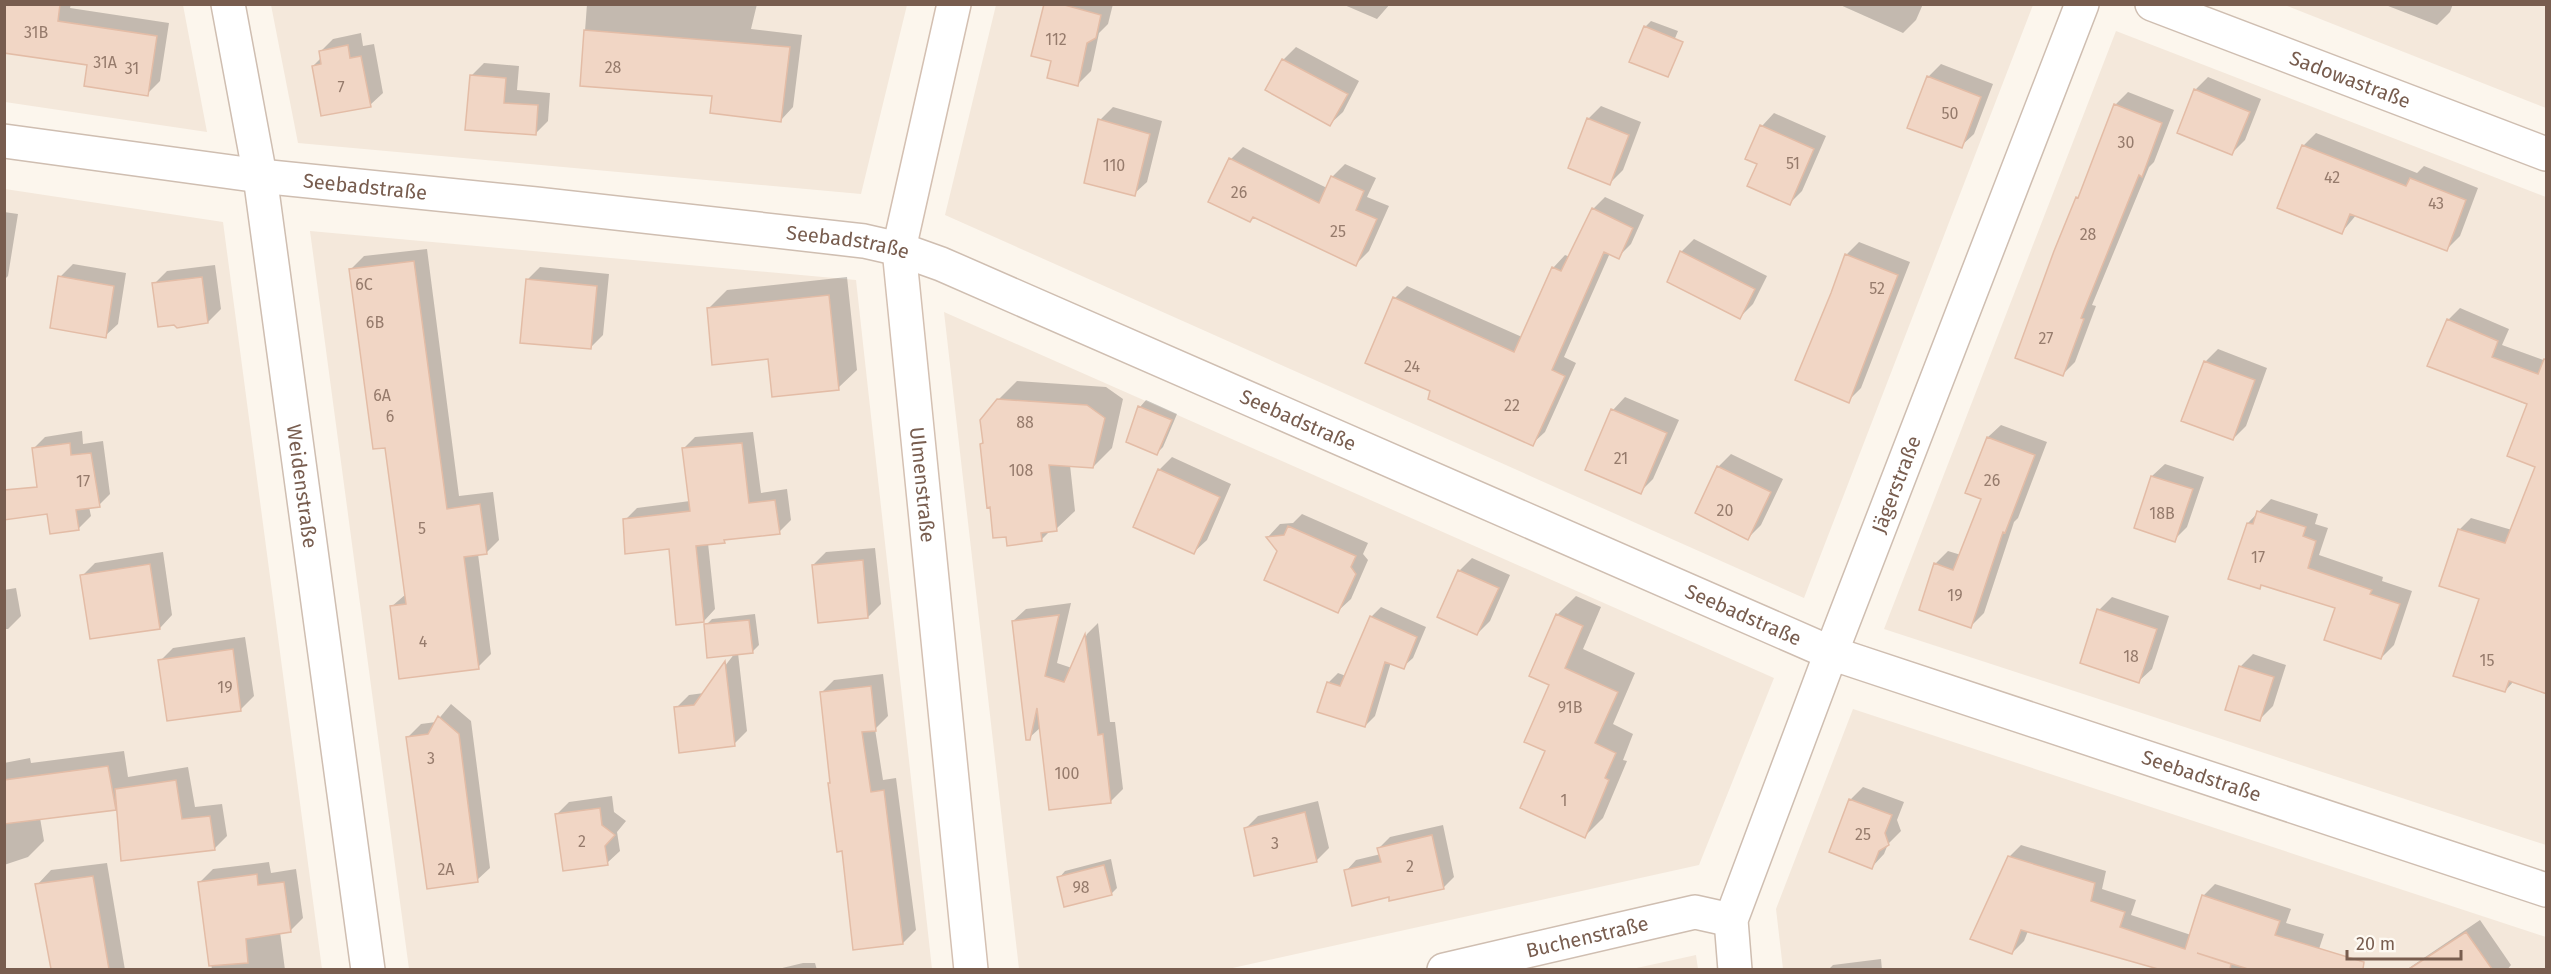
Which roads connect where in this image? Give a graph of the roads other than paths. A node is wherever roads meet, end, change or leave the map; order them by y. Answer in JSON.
{"nodes":[{"id":1,"x":228,"y":4,"type":"edge"},
{"id":2,"x":954,"y":4,"type":"edge"},
{"id":3,"x":2082,"y":4,"type":"edge"},
{"id":4,"x":2152,"y":4,"type":"edge"},
{"id":5,"x":4,"y":141,"type":"edge"},
{"id":6,"x":2547,"y":154,"type":"edge"},
{"id":7,"x":260,"y":176,"type":"junction"},
{"id":8,"x":899,"y":249,"type":"junction"},
{"id":9,"x":1831,"y":653,"type":"junction"},
{"id":10,"x":2547,"y":890,"type":"edge"},
{"id":11,"x":1731,"y":920,"type":"junction"},
{"id":12,"x":369,"y":969,"type":"edge"},
{"id":13,"x":971,"y":969,"type":"edge"},
{"id":14,"x":1444,"y":969,"type":"edge"},
{"id":15,"x":1735,"y":969,"type":"edge"}],
"edges":[{"from":1,"to":7,"type":"street","name":"Weidenstraße"},
{"from":2,"to":8,"type":"street","name":"Ulmenstraße"},
{"from":3,"to":9,"type":"street","name":"Jägerstraße"},
{"from":4,"to":6,"type":"street","name":"Sadowastraße"},
{"from":5,"to":7,"type":"street","name":"Seebadstraße"},
{"from":7,"to":8,"type":"street","name":"Seebadstraße"},
{"from":7,"to":12,"type":"street","name":"Weidenstraße"},
{"from":8,"to":9,"type":"street","name":"Seebadstraße"},
{"from":8,"to":13,"type":"street","name":"Ulmenstraße"},
{"from":9,"to":10,"type":"street","name":"Seebadstraße"},
{"from":9,"to":11,"type":"street","name":"Jägerstraße"},
{"from":11,"to":14,"type":"street","name":"Buchenstraße"},
{"from":11,"to":15,"type":"street","name":"Jägerstraße"}]}
